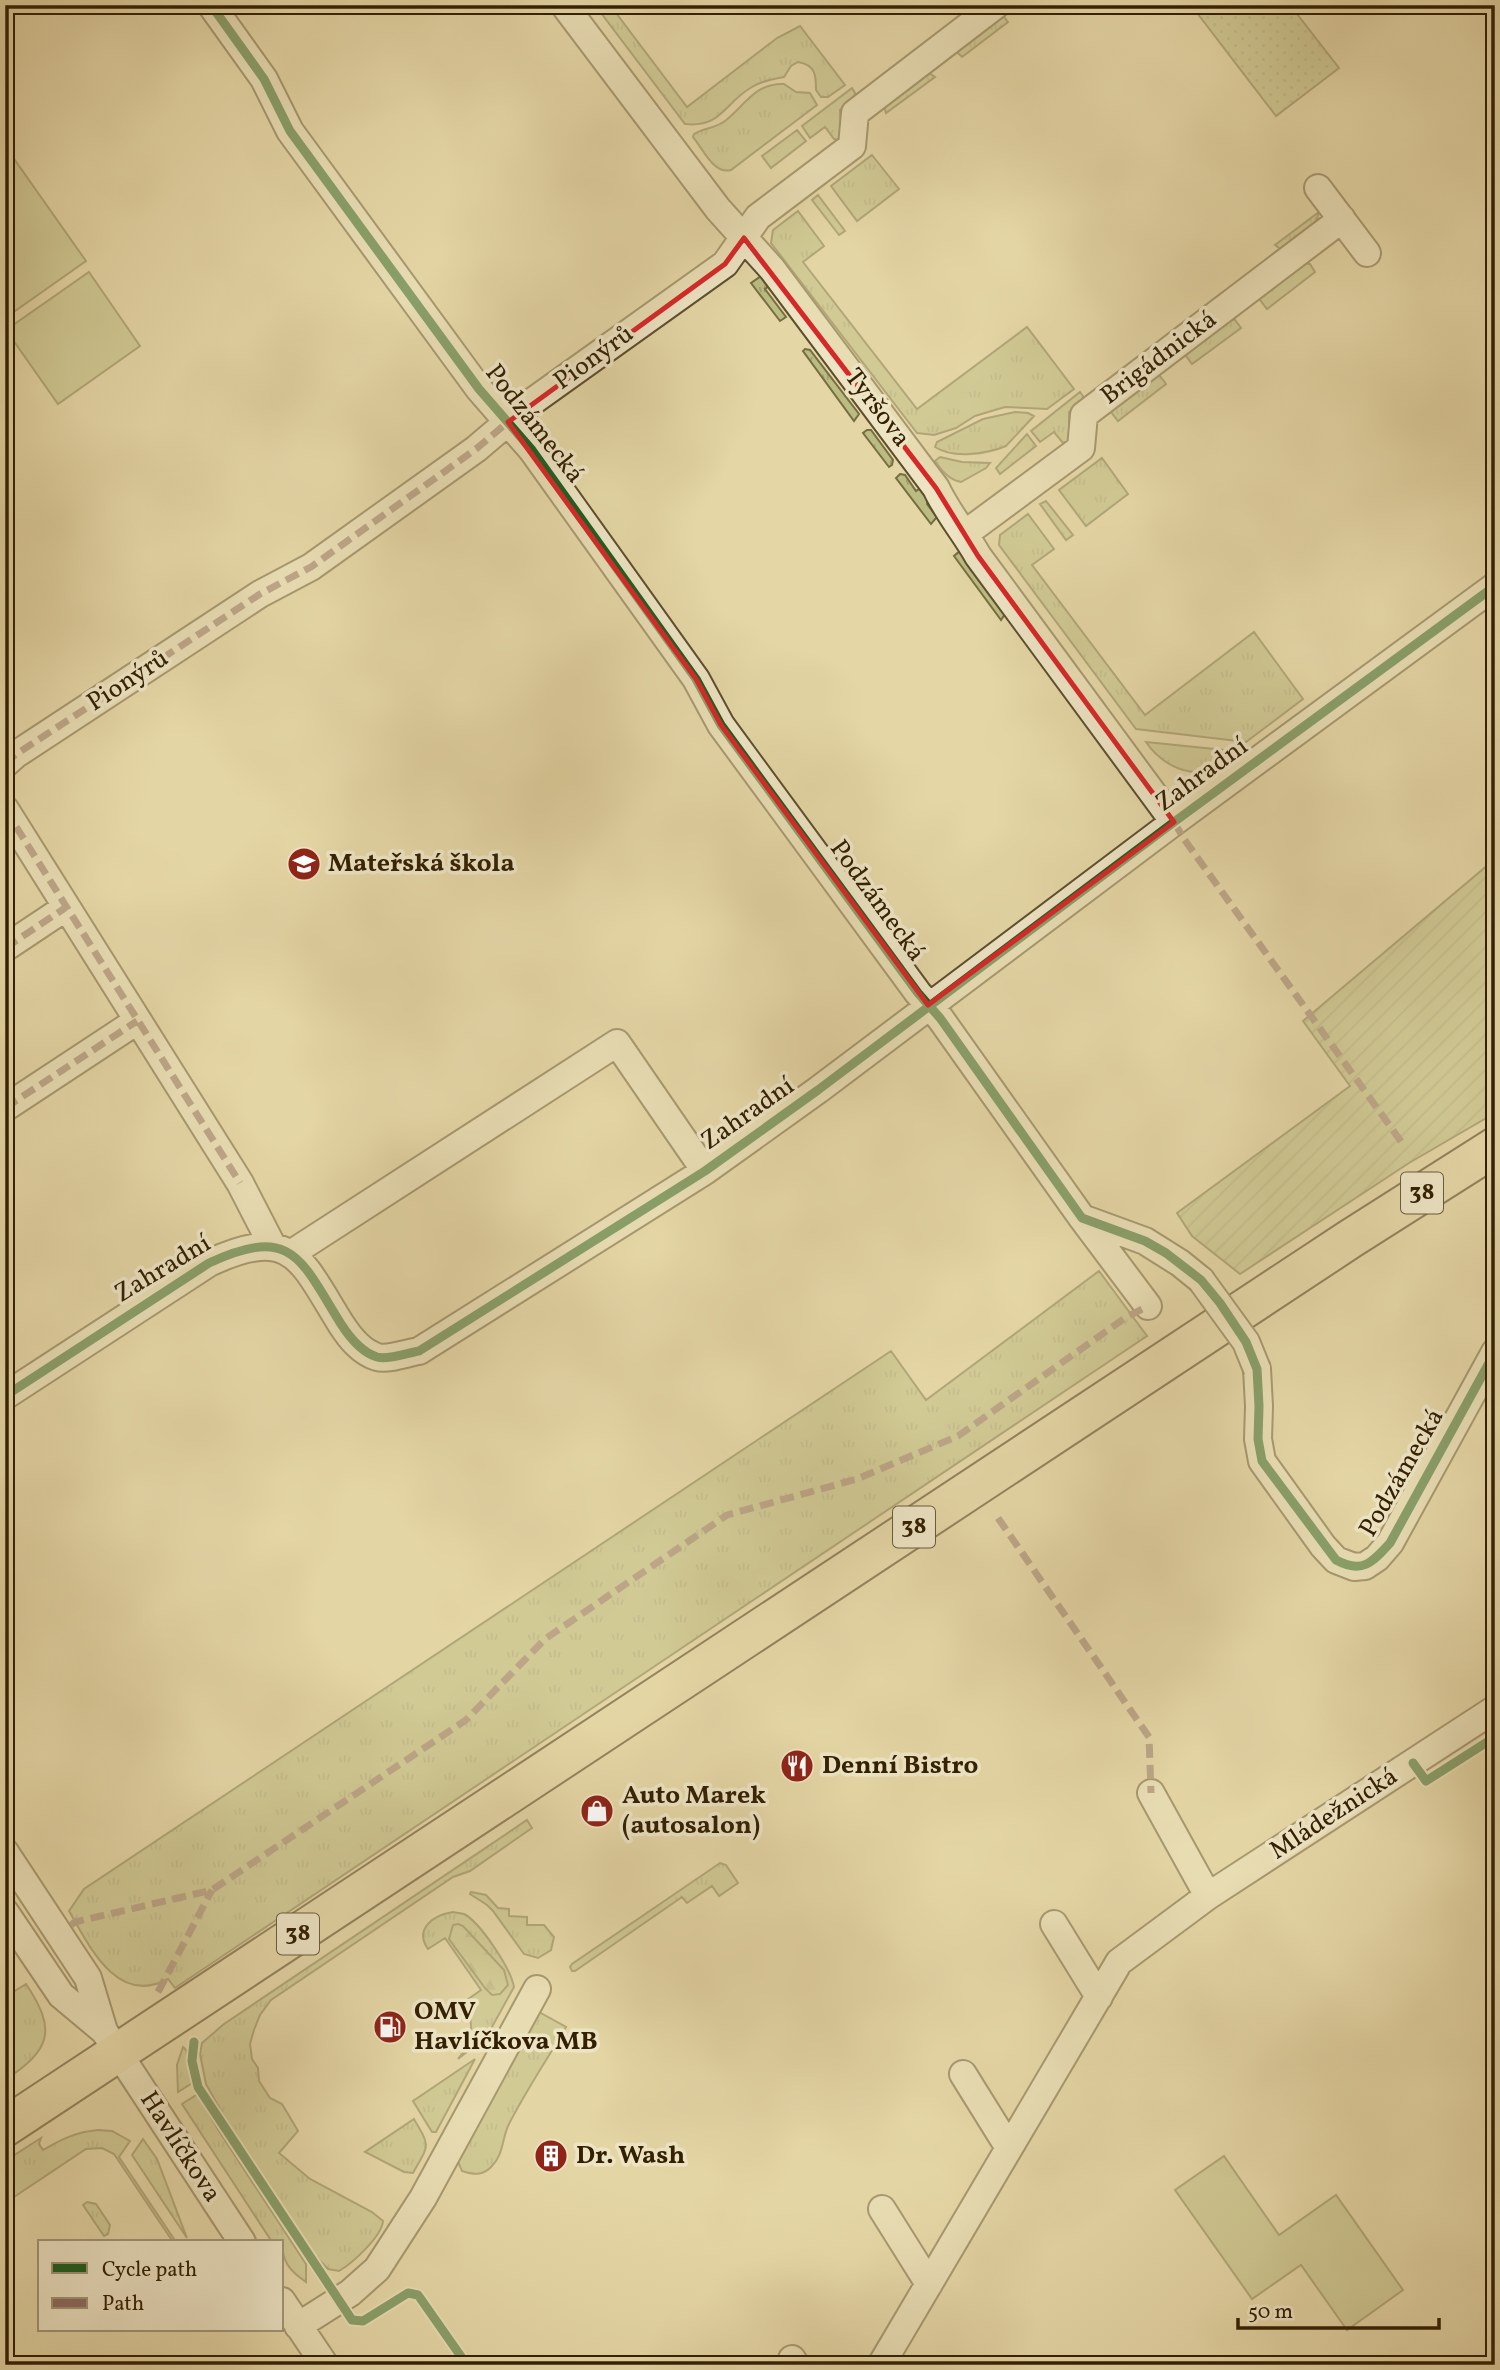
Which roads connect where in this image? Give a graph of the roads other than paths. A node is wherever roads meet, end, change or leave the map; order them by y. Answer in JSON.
{"nodes":[{"id":1,"x":211,"y":5,"type":"edge"},
{"id":2,"x":564,"y":5,"type":"edge"},
{"id":3,"x":996,"y":5,"type":"edge"},
{"id":4,"x":1318,"y":188,"type":"dead end"},
{"id":5,"x":1342,"y":219,"type":"junction"},
{"id":6,"x":744,"y":238,"type":"junction"},
{"id":7,"x":1367,"y":253,"type":"dead end"},
{"id":8,"x":508,"y":422,"type":"junction"},
{"id":9,"x":966,"y":533,"type":"junction"},
{"id":10,"x":1495,"y":586,"type":"edge"},
{"id":11,"x":5,"y":764,"type":"edge"},
{"id":12,"x":5,"y":809,"type":"edge"},
{"id":13,"x":1174,"y":822,"type":"junction"},
{"id":14,"x":65,"y":908,"type":"junction"},
{"id":15,"x":5,"y":948,"type":"edge"},
{"id":16,"x":928,"y":1005,"type":"junction"},
{"id":17,"x":137,"y":1021,"type":"junction"},
{"id":18,"x":5,"y":1108,"type":"edge"},
{"id":19,"x":1495,"y":1147,"type":"edge"},
{"id":20,"x":705,"y":1171,"type":"junction"},
{"id":21,"x":1082,"y":1218,"type":"junction"},
{"id":22,"x":282,"y":1250,"type":"junction"},
{"id":23,"x":1147,"y":1306,"type":"dead end"},
{"id":24,"x":1495,"y":1352,"type":"edge"},
{"id":25,"x":5,"y":1396,"type":"edge"},
{"id":26,"x":1495,"y":1709,"type":"edge"},
{"id":27,"x":1151,"y":1793,"type":"dead end"},
{"id":28,"x":5,"y":1852,"type":"edge"},
{"id":29,"x":1208,"y":1896,"type":"junction"},
{"id":30,"x":5,"y":1912,"type":"edge"},
{"id":31,"x":1054,"y":1924,"type":"dead end"},
{"id":32,"x":537,"y":1989,"type":"dead end"},
{"id":33,"x":1099,"y":1997,"type":"junction"},
{"id":34,"x":111,"y":2042,"type":"junction"},
{"id":35,"x":963,"y":2074,"type":"dead end"},
{"id":36,"x":5,"y":2127,"type":"edge"},
{"id":37,"x":1009,"y":2148,"type":"junction"},
{"id":38,"x":882,"y":2209,"type":"dead end"},
{"id":39,"x":241,"y":2240,"type":"edge"},
{"id":40,"x":929,"y":2284,"type":"junction"},
{"id":41,"x":284,"y":2304,"type":"edge"},
{"id":42,"x":298,"y":2326,"type":"junction"},
{"id":43,"x":325,"y":2365,"type":"edge"},
{"id":44,"x":881,"y":2365,"type":"edge"}],
"edges":[{"from":1,"to":8,"type":"street","name":"Podzámecká"},
{"from":2,"to":6,"type":"street","name":"Tyršova"},
{"from":3,"to":6,"type":"street","name":"Pionýrů"},
{"from":4,"to":5,"type":"street"},
{"from":5,"to":7,"type":"street"},
{"from":5,"to":9,"type":"street","name":"Brigádnická"},
{"from":6,"to":8,"type":"street","name":"Pionýrů"},
{"from":6,"to":9,"type":"street","name":"Tyršova"},
{"from":8,"to":11,"type":"street","name":"Pionýrů"},
{"from":8,"to":16,"type":"street","name":"Podzámecká"},
{"from":9,"to":13,"type":"street","name":"Tyršova"},
{"from":10,"to":13,"type":"street","name":"Zahradní"},
{"from":12,"to":14,"type":"street"},
{"from":13,"to":16,"type":"street","name":"Zahradní"},
{"from":14,"to":15,"type":"street"},
{"from":14,"to":17,"type":"street"},
{"from":16,"to":20,"type":"street","name":"Zahradní"},
{"from":16,"to":21,"type":"street","name":"Podzámecká"},
{"from":17,"to":18,"type":"street"},
{"from":17,"to":22,"type":"street"},
{"from":19,"to":34,"type":"main road","number":"38"},
{"from":20,"to":22,"type":"street","name":"Zahradní"},
{"from":20,"to":22,"type":"street","name":"Zahradní"},
{"from":21,"to":23,"type":"street","name":"Podzámecká"},
{"from":21,"to":24,"type":"street","name":"Podzámecká","bridge":true},
{"from":22,"to":25,"type":"street","name":"Zahradní"},
{"from":26,"to":29,"type":"street","name":"Mládežnická"},
{"from":27,"to":29,"type":"street"},
{"from":28,"to":34,"type":"street"},
{"from":29,"to":33,"type":"street","name":"Mládežnická"},
{"from":30,"to":34,"type":"street"},
{"from":31,"to":33,"type":"street"},
{"from":32,"to":42,"type":"street"},
{"from":33,"to":37,"type":"street","name":"Mládežnická"},
{"from":34,"to":36,"type":"main road","number":"38"},
{"from":34,"to":39,"type":"street","name":"Havlíčkova"},
{"from":35,"to":37,"type":"street"},
{"from":37,"to":40,"type":"street","name":"Mládežnická"},
{"from":38,"to":40,"type":"street"},
{"from":40,"to":44,"type":"street","name":"Mládežnická"},
{"from":41,"to":42,"type":"street"},
{"from":42,"to":43,"type":"street"}]}
